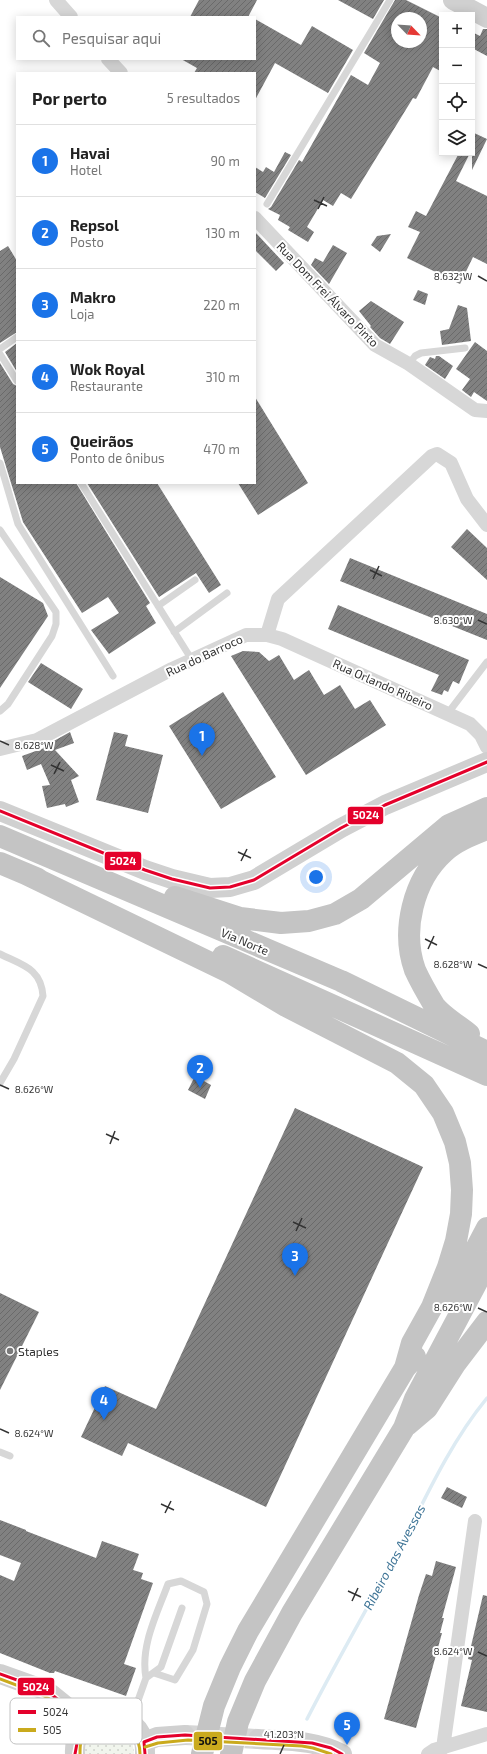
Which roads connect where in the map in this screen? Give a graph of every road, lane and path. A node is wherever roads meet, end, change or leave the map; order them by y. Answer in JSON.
{"nodes":[{"id":1,"x":56,"y":0,"type":"edge"},
{"id":2,"x":390,"y":0,"type":"edge"},
{"id":3,"x":453,"y":0,"type":"edge"},
{"id":4,"x":70,"y":16,"type":"edge"},
{"id":5,"x":487,"y":18,"type":"edge"},
{"id":6,"x":109,"y":60,"type":"edge"},
{"id":7,"x":118,"y":72,"type":"edge"},
{"id":8,"x":267,"y":204,"type":"dead end"},
{"id":9,"x":256,"y":219,"type":"edge"},
{"id":10,"x":16,"y":338,"type":"edge"},
{"id":11,"x":465,"y":348,"type":"dead end"},
{"id":12,"x":0,"y":349,"type":"edge"},
{"id":13,"x":0,"y":354,"type":"edge"},
{"id":14,"x":409,"y":364,"type":"junction"},
{"id":15,"x":16,"y":380,"type":"edge"},
{"id":16,"x":487,"y":411,"type":"edge"},
{"id":17,"x":0,"y":462,"type":"edge"},
{"id":18,"x":82,"y":484,"type":"edge"},
{"id":19,"x":487,"y":525,"type":"edge"},
{"id":20,"x":0,"y":530,"type":"edge"},
{"id":21,"x":195,"y":580,"type":"dead end"},
{"id":22,"x":227,"y":593,"type":"dead end"},
{"id":23,"x":158,"y":606,"type":"junction"},
{"id":24,"x":174,"y":632,"type":"junction"},
{"id":25,"x":267,"y":635,"type":"junction"},
{"id":26,"x":192,"y":660,"type":"junction"},
{"id":27,"x":487,"y":662,"type":"edge"},
{"id":28,"x":113,"y":676,"type":"dead end"},
{"id":29,"x":0,"y":711,"type":"edge"},
{"id":30,"x":448,"y":713,"type":"junction"},
{"id":31,"x":487,"y":747,"type":"edge"},
{"id":32,"x":0,"y":749,"type":"edge"},
{"id":33,"x":487,"y":762,"type":"edge"},
{"id":34,"x":487,"y":808,"type":"edge"},
{"id":35,"x":0,"y":811,"type":"edge"},
{"id":36,"x":487,"y":829,"type":"edge"},
{"id":37,"x":0,"y":836,"type":"edge"},
{"id":38,"x":0,"y":863,"type":"edge"},
{"id":39,"x":24,"y":873,"type":"junction"},
{"id":40,"x":84,"y":873,"type":"junction"},
{"id":41,"x":0,"y":954,"type":"edge"},
{"id":42,"x":487,"y":1049,"type":"edge"},
{"id":43,"x":487,"y":1052,"type":"edge"},
{"id":44,"x":487,"y":1075,"type":"edge"},
{"id":45,"x":1,"y":1079,"type":"edge"},
{"id":46,"x":487,"y":1228,"type":"edge"},
{"id":47,"x":487,"y":1264,"type":"edge"},
{"id":48,"x":487,"y":1322,"type":"edge"},
{"id":49,"x":405,"y":1368,"type":"junction"},
{"id":50,"x":404,"y":1428,"type":"junction"},
{"id":51,"x":0,"y":1452,"type":"edge"},
{"id":52,"x":10,"y":1456,"type":"dead end"},
{"id":53,"x":474,"y":1521,"type":"dead end"},
{"id":54,"x":182,"y":1608,"type":"dead end"},
{"id":55,"x":154,"y":1673,"type":"junction"},
{"id":56,"x":0,"y":1674,"type":"edge"},
{"id":57,"x":146,"y":1678,"type":"junction"},
{"id":58,"x":54,"y":1698,"type":"edge"},
{"id":59,"x":139,"y":1698,"type":"edge"},
{"id":60,"x":487,"y":1734,"type":"edge"},
{"id":61,"x":185,"y":1735,"type":"tunnel mouth"},
{"id":62,"x":258,"y":1739,"type":"tunnel mouth"},
{"id":63,"x":76,"y":1744,"type":"edge"},
{"id":64,"x":144,"y":1748,"type":"edge"},
{"id":65,"x":443,"y":1748,"type":"junction"},
{"id":66,"x":76,"y":1754,"type":"edge"},
{"id":67,"x":202,"y":1754,"type":"edge"},
{"id":68,"x":231,"y":1754,"type":"edge"},
{"id":69,"x":342,"y":1754,"type":"edge"},
{"id":70,"x":428,"y":1754,"type":"edge"}],
"edges":[{"from":1,"to":4,"type":"street"},
{"from":2,"to":8,"type":"lane"},
{"from":3,"to":5,"type":"street"},
{"from":6,"to":7,"type":"street"},
{"from":9,"to":14,"type":"street","name":"Rua Dom Frei Álvaro Pinto"},
{"from":10,"to":12,"type":"lane"},
{"from":11,"to":14,"type":"lane"},
{"from":13,"to":15,"type":"lane"},
{"from":14,"to":16,"type":"street","name":"Rua Dom Frei Álvaro Pinto"},
{"from":17,"to":28,"type":"lane"},
{"from":18,"to":23,"type":"lane"},
{"from":19,"to":25,"type":"street"},
{"from":20,"to":29,"type":"lane"},
{"from":21,"to":23,"type":"lane"},
{"from":22,"to":24,"type":"lane"},
{"from":23,"to":24,"type":"lane"},
{"from":24,"to":26,"type":"lane"},
{"from":25,"to":26,"type":"street","name":"Rua do Barroco"},
{"from":25,"to":30,"type":"street","name":"Rua Orlando Ribeiro"},
{"from":26,"to":32,"type":"street","name":"Rua do Barroco"},
{"from":27,"to":30,"type":"lane"},
{"from":30,"to":31,"type":"street","name":"Rua Orlando Ribeiro"},
{"from":33,"to":35,"type":"street"},
{"from":34,"to":40,"type":"highway"},
{"from":36,"to":42,"type":"highway"},
{"from":37,"to":40,"type":"highway","name":"Via Norte"},
{"from":38,"to":39,"type":"highway","name":"Via Norte"},
{"from":39,"to":44,"type":"highway","name":"Via Norte"},
{"from":39,"to":49,"type":"highway"},
{"from":40,"to":43,"type":"highway","name":"Via Norte"},
{"from":41,"to":45,"type":"lane"},
{"from":46,"to":49,"type":"highway"},
{"from":47,"to":50,"type":"highway"},
{"from":48,"to":50,"type":"highway"},
{"from":49,"to":67,"type":"highway"},
{"from":50,"to":68,"type":"highway"},
{"from":51,"to":52,"type":"lane"},
{"from":53,"to":65,"type":"street"},
{"from":54,"to":55,"type":"lane"},
{"from":55,"to":57,"type":"lane"},
{"from":55,"to":57,"type":"lane"},
{"from":56,"to":58,"type":"street"},
{"from":57,"to":59,"type":"lane"},
{"from":60,"to":65,"type":"street"},
{"from":61,"to":64,"type":"street"},
{"from":62,"to":69,"type":"street"},
{"from":63,"to":66,"type":"street"},
{"from":65,"to":70,"type":"street"}]}
